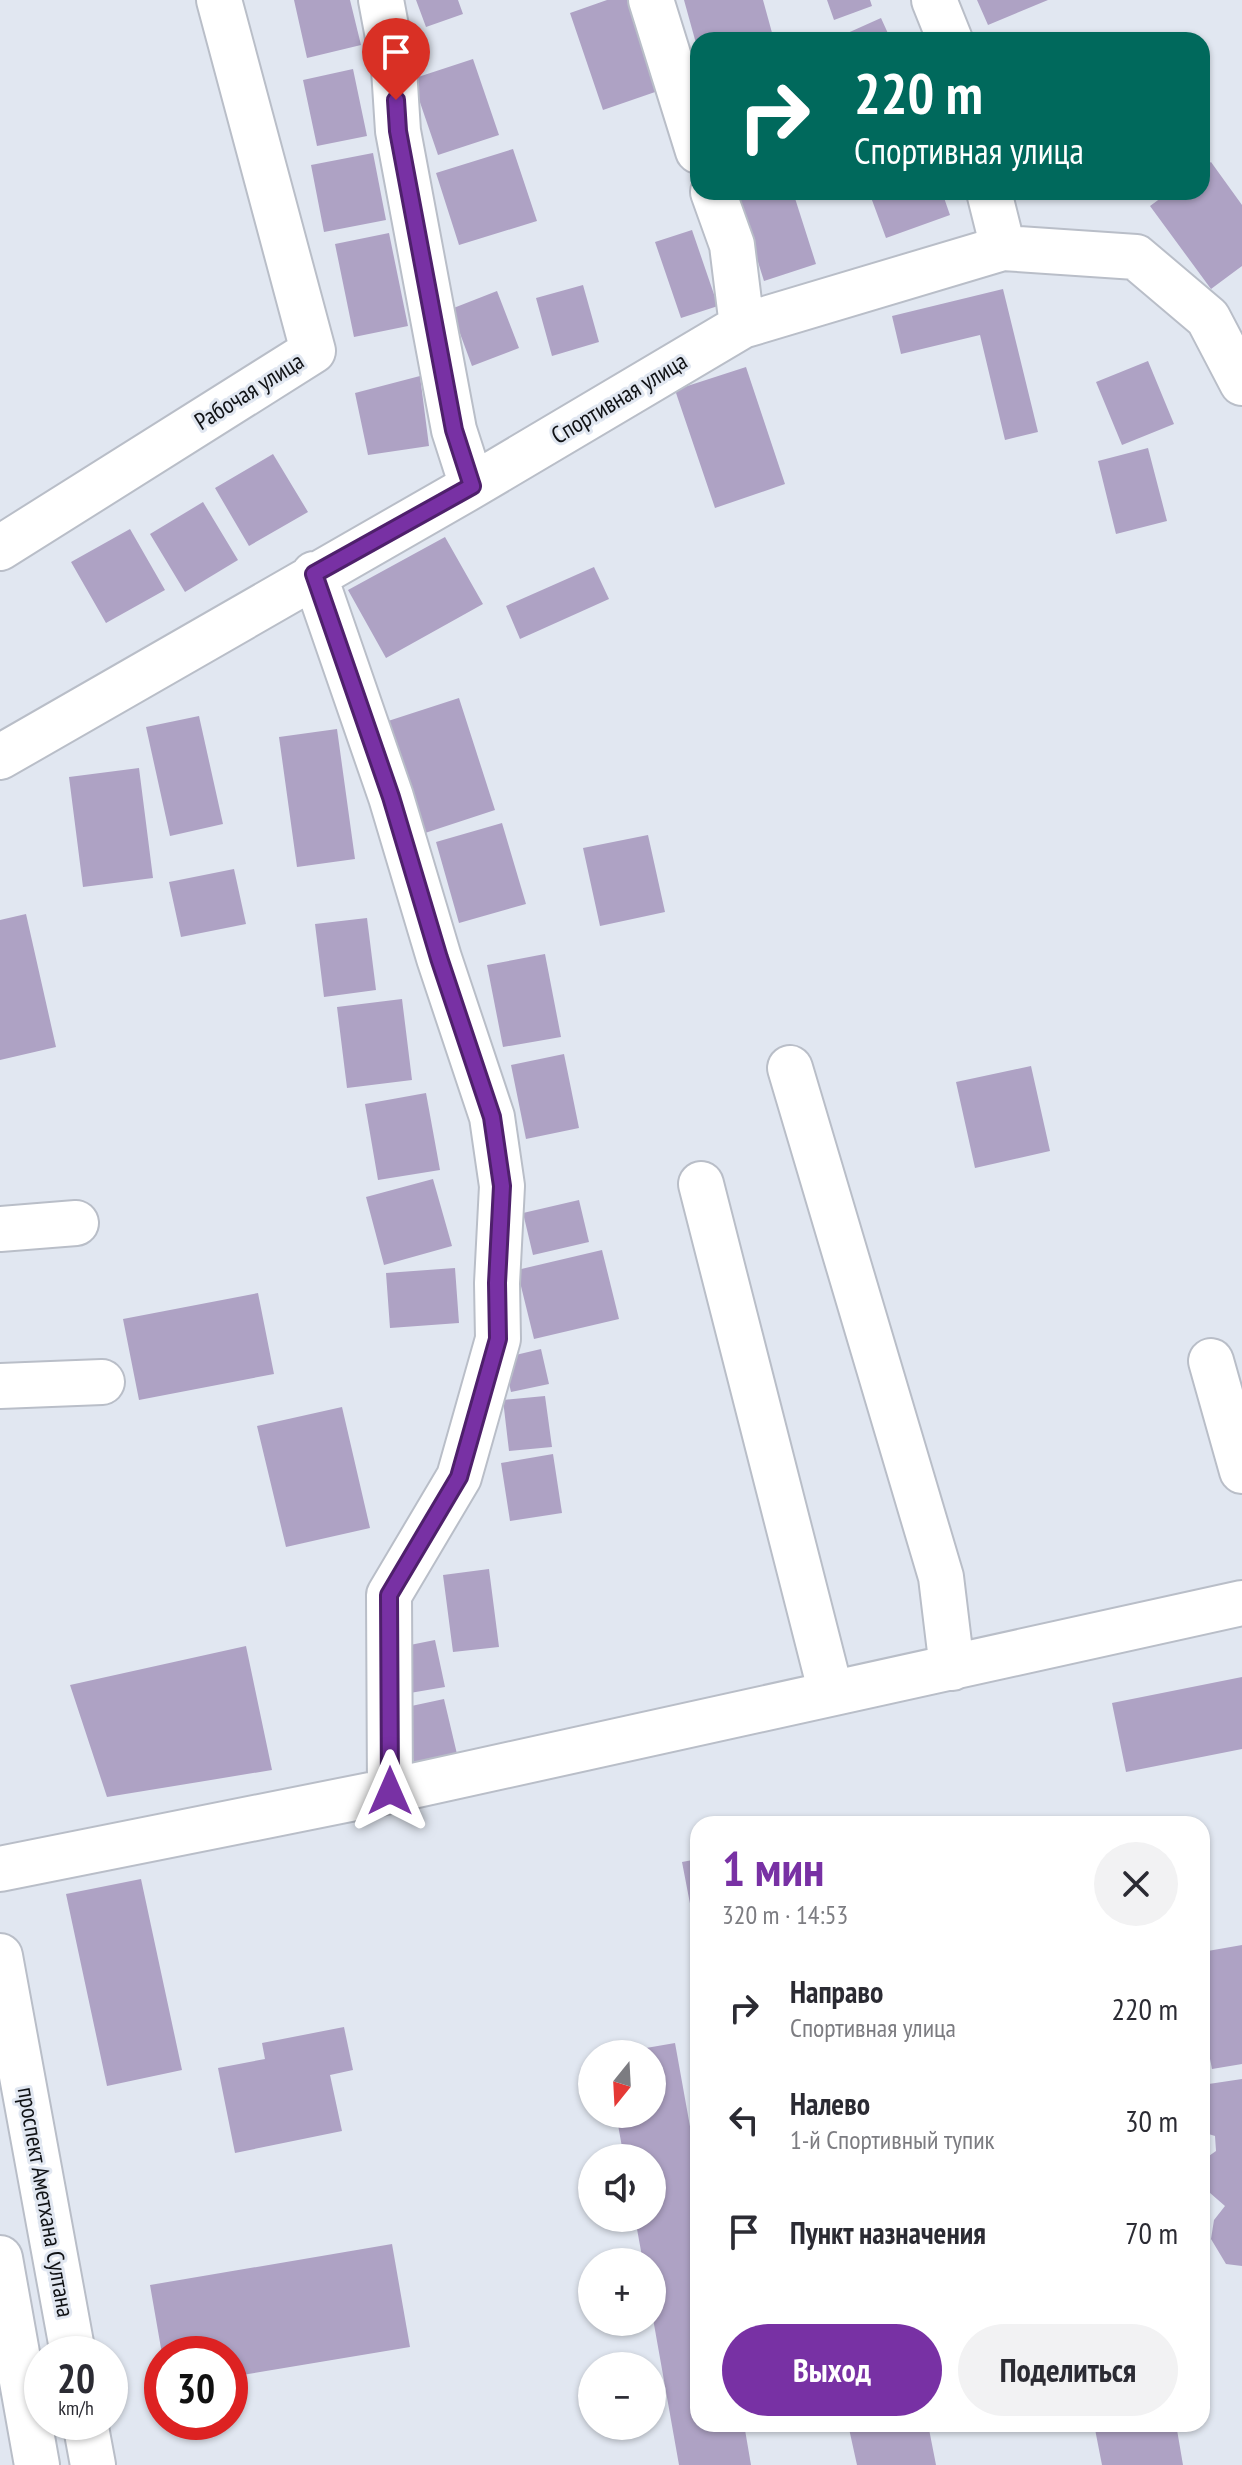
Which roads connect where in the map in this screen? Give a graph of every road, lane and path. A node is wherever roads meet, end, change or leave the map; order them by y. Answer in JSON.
{"nodes":[{"id":1,"x":219,"y":0,"type":"edge"},
{"id":2,"x":381,"y":0,"type":"edge"},
{"id":3,"x":651,"y":0,"type":"edge"},
{"id":4,"x":934,"y":0,"type":"edge"},
{"id":5,"x":947,"y":32,"type":"edge"},
{"id":6,"x":690,"y":125,"type":"edge"},
{"id":7,"x":716,"y":200,"type":"edge"},
{"id":8,"x":991,"y":200,"type":"edge"},
{"id":9,"x":1003,"y":248,"type":"junction"},
{"id":10,"x":742,"y":326,"type":"junction"},
{"id":11,"x":1242,"y":383,"type":"edge"},
{"id":12,"x":472,"y":486,"type":"junction"},
{"id":13,"x":0,"y":548,"type":"edge"},
{"id":14,"x":314,"y":574,"type":"junction"},
{"id":15,"x":0,"y":757,"type":"edge"},
{"id":16,"x":790,"y":1068,"type":"dead end"},
{"id":17,"x":701,"y":1184,"type":"dead end"},
{"id":18,"x":76,"y":1223,"type":"dead end"},
{"id":19,"x":0,"y":1229,"type":"edge"},
{"id":20,"x":1211,"y":1361,"type":"dead end"},
{"id":21,"x":102,"y":1382,"type":"dead end"},
{"id":22,"x":0,"y":1386,"type":"edge"},
{"id":23,"x":1242,"y":1471,"type":"edge"},
{"id":24,"x":1242,"y":1603,"type":"edge"},
{"id":25,"x":952,"y":1668,"type":"junction"},
{"id":26,"x":831,"y":1693,"type":"junction"},
{"id":27,"x":390,"y":1791,"type":"junction"},
{"id":28,"x":0,"y":1869,"type":"edge"},
{"id":29,"x":0,"y":1956,"type":"edge"},
{"id":30,"x":0,"y":2258,"type":"edge"},
{"id":31,"x":70,"y":2336,"type":"edge"},
{"id":32,"x":88,"y":2440,"type":"edge"},
{"id":33,"x":37,"y":2465,"type":"edge"},
{"id":34,"x":93,"y":2465,"type":"edge"}],
"edges":[{"from":1,"to":13,"type":"street","name":"Рабочая улица"},
{"from":2,"to":12,"type":"street"},
{"from":3,"to":6,"type":"street"},
{"from":4,"to":5,"type":"street"},
{"from":7,"to":10,"type":"street"},
{"from":8,"to":9,"type":"street"},
{"from":9,"to":10,"type":"street","name":"Спортивная улица"},
{"from":9,"to":11,"type":"street","name":"Спортивная улица"},
{"from":10,"to":12,"type":"street","name":"Спортивная улица"},
{"from":12,"to":14,"type":"street","name":"Спортивная улица"},
{"from":14,"to":15,"type":"street","name":"Спортивная улица"},
{"from":14,"to":27,"type":"street"},
{"from":16,"to":25,"type":"street"},
{"from":17,"to":26,"type":"street"},
{"from":18,"to":19,"type":"street"},
{"from":20,"to":23,"type":"street"},
{"from":21,"to":22,"type":"street"},
{"from":24,"to":25,"type":"street"},
{"from":25,"to":26,"type":"street"},
{"from":26,"to":27,"type":"street"},
{"from":27,"to":28,"type":"street"},
{"from":29,"to":31,"type":"street","name":"проспект Аметхана Султана"},
{"from":30,"to":33,"type":"street"},
{"from":32,"to":34,"type":"street"}]}
